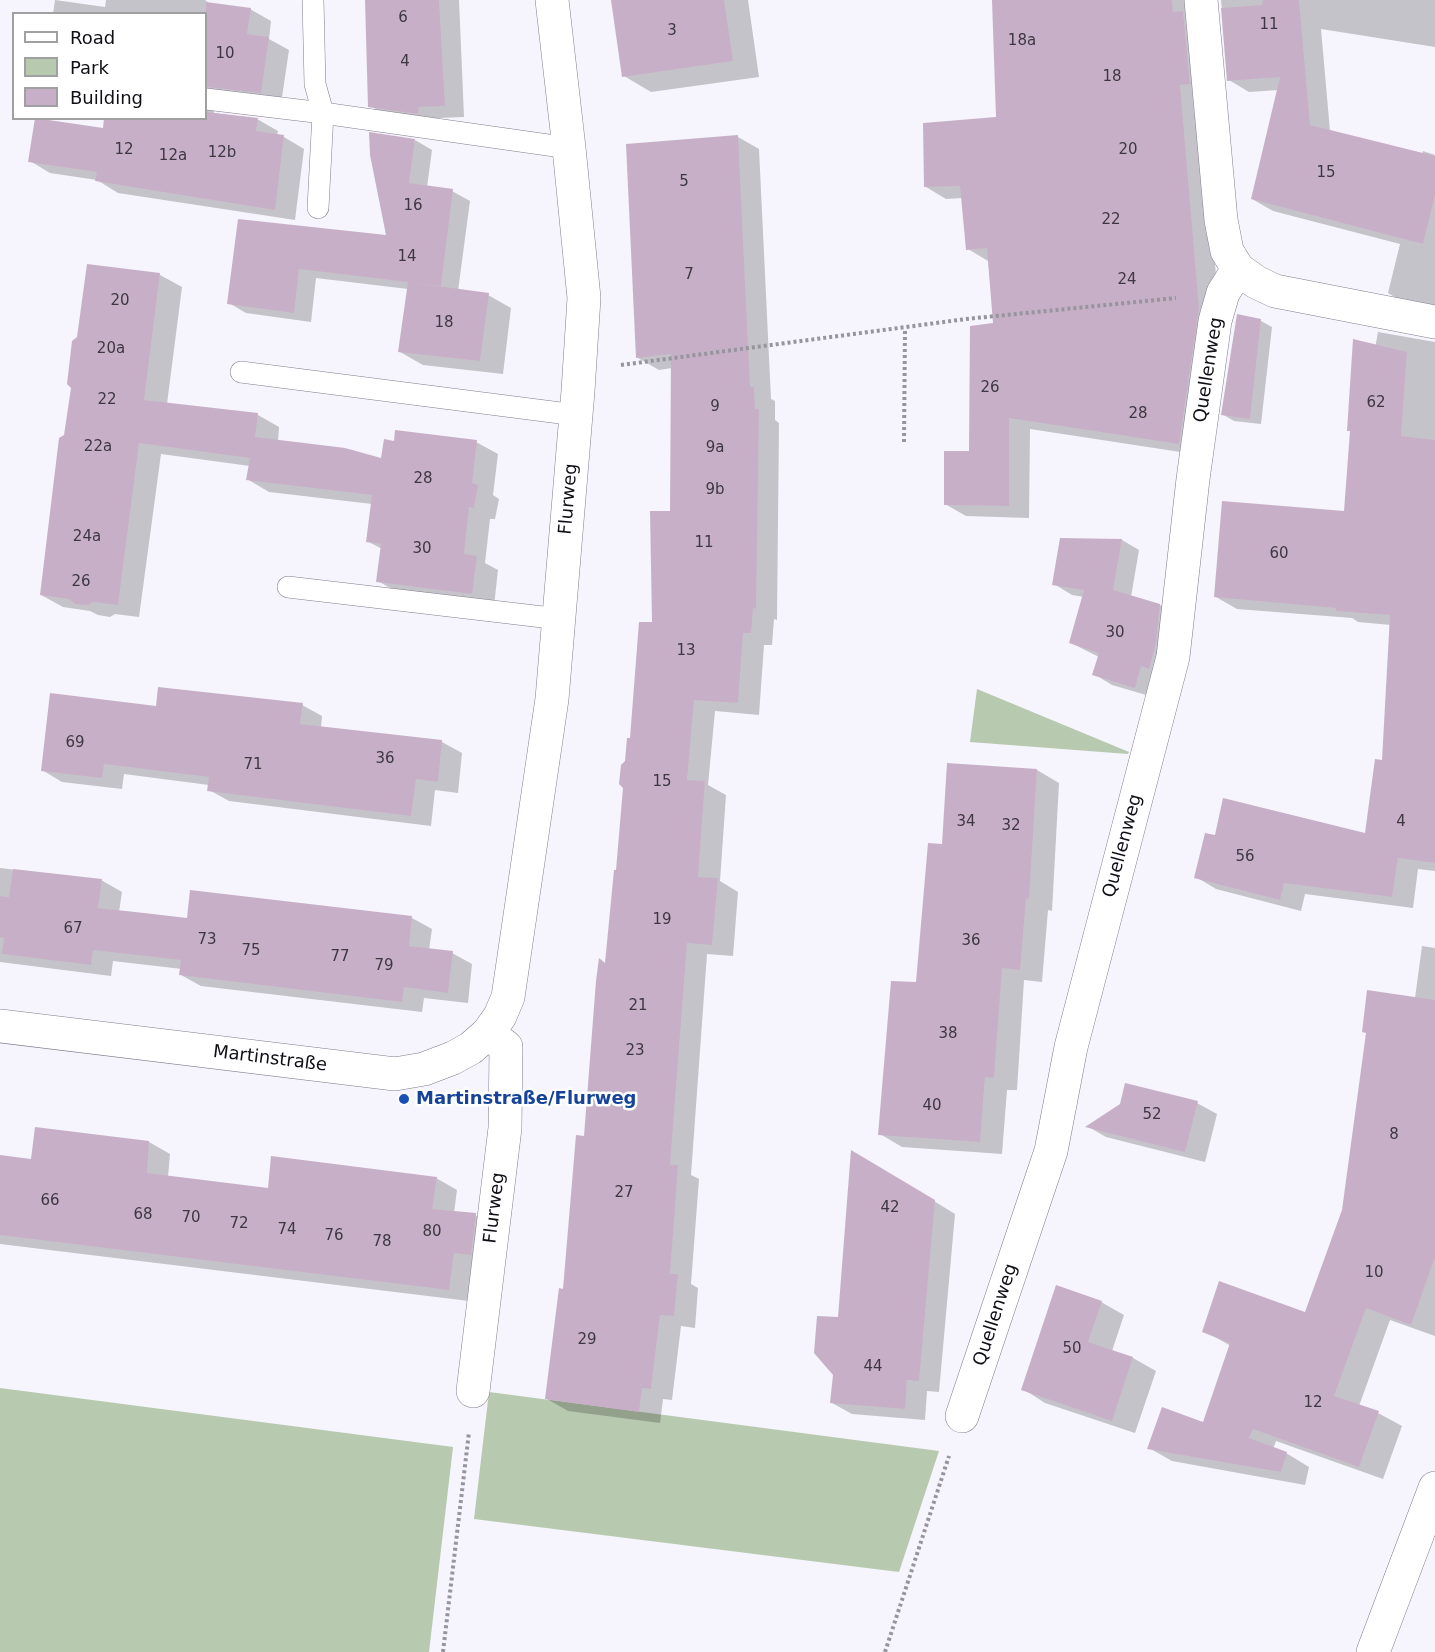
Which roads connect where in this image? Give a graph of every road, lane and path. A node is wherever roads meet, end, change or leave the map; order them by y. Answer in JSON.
{"nodes":[{"id":1,"x":313,"y":0,"type":"edge"},
{"id":2,"x":552,"y":0,"type":"edge"},
{"id":3,"x":1202,"y":0,"type":"edge"},
{"id":4,"x":207,"y":99,"type":"edge"},
{"id":5,"x":323,"y":113,"type":"junction"},
{"id":6,"x":569,"y":148,"type":"junction"},
{"id":7,"x":318,"y":208,"type":"dead end"},
{"id":8,"x":1238,"y":269,"type":"junction"},
{"id":9,"x":1177,"y":298,"type":"dead end"},
{"id":10,"x":1435,"y":322,"type":"edge"},
{"id":11,"x":904,"y":328,"type":"junction"},
{"id":12,"x":579,"y":371,"type":"junction"},
{"id":13,"x":241,"y":372,"type":"dead end"},
{"id":14,"x":576,"y":415,"type":"junction"},
{"id":15,"x":904,"y":442,"type":"dead end"},
{"id":16,"x":288,"y":587,"type":"dead end"},
{"id":17,"x":560,"y":619,"type":"junction"},
{"id":18,"x":508,"y":997,"type":"joint"},
{"id":19,"x":0,"y":1026,"type":"edge"},
{"id":20,"x":488,"y":1033,"type":"junction"},
{"id":21,"x":473,"y":1391,"type":"joint"},
{"id":22,"x":962,"y":1416,"type":"joint"},
{"id":23,"x":1432,"y":1496,"type":"edge"},
{"id":24,"x":443,"y":1652,"type":"edge"},
{"id":25,"x":885,"y":1652,"type":"edge"},
{"id":26,"x":1373,"y":1652,"type":"edge"}],
"edges":[{"from":1,"to":5,"type":"lane"},
{"from":2,"to":6,"type":"street","name":"Flurweg"},
{"from":3,"to":8,"type":"street"},
{"from":4,"to":5,"type":"lane"},
{"from":5,"to":6,"type":"lane"},
{"from":5,"to":7,"type":"lane"},
{"from":6,"to":12,"type":"street","name":"Flurweg"},
{"from":8,"to":10,"type":"street"},
{"from":8,"to":22,"type":"street","name":"Quellenweg"},
{"from":9,"to":11,"type":"path"},
{"from":11,"to":12,"type":"path"},
{"from":11,"to":15,"type":"path"},
{"from":12,"to":14,"type":"street","name":"Flurweg"},
{"from":13,"to":14,"type":"lane"},
{"from":14,"to":17,"type":"street","name":"Flurweg"},
{"from":16,"to":17,"type":"lane"},
{"from":17,"to":18,"type":"street","name":"Flurweg"},
{"from":18,"to":20,"type":"street","name":"Martinstraße"},
{"from":19,"to":20,"type":"street","name":"Martinstraße"},
{"from":20,"to":21,"type":"street","name":"Flurweg"},
{"from":21,"to":24,"type":"path"},
{"from":22,"to":25,"type":"path"},
{"from":23,"to":26,"type":"street"}]}
